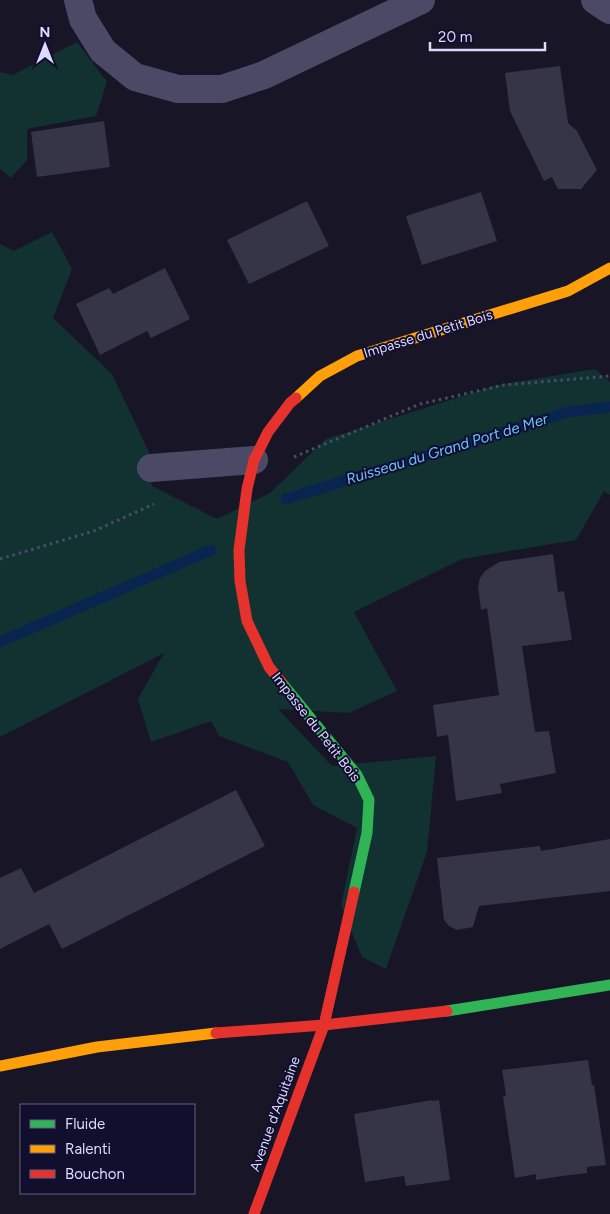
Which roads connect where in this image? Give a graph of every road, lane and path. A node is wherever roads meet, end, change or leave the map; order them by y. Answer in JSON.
{"nodes":[{"id":1,"x":78,"y":0,"type":"edge"},
{"id":2,"x":421,"y":0,"type":"edge"},
{"id":3,"x":595,"y":0,"type":"edge"},
{"id":4,"x":610,"y":10,"type":"edge"},
{"id":5,"x":610,"y":268,"type":"edge"},
{"id":6,"x":610,"y":376,"type":"edge"},
{"id":7,"x":254,"y":460,"type":"junction"},
{"id":8,"x":290,"y":460,"type":"dead end"},
{"id":9,"x":150,"y":468,"type":"dead end"},
{"id":10,"x":154,"y":504,"type":"dead end"},
{"id":11,"x":0,"y":559,"type":"edge"},
{"id":12,"x":610,"y":985,"type":"edge"},
{"id":13,"x":324,"y":1025,"type":"junction"},
{"id":14,"x":0,"y":1066,"type":"edge"},
{"id":15,"x":254,"y":1214,"type":"edge"}],
"edges":[{"from":1,"to":2,"type":"street"},
{"from":3,"to":4,"type":"street"},
{"from":5,"to":7,"type":"street","name":"Impasse du Petit Bois"},
{"from":6,"to":8,"type":"path"},
{"from":7,"to":9,"type":"street"},
{"from":7,"to":13,"type":"street","name":"Impasse du Petit Bois"},
{"from":10,"to":11,"type":"path"},
{"from":12,"to":13,"type":"street"},
{"from":13,"to":14,"type":"street"},
{"from":13,"to":15,"type":"street","name":"Avenue d'Aquitaine"}]}
